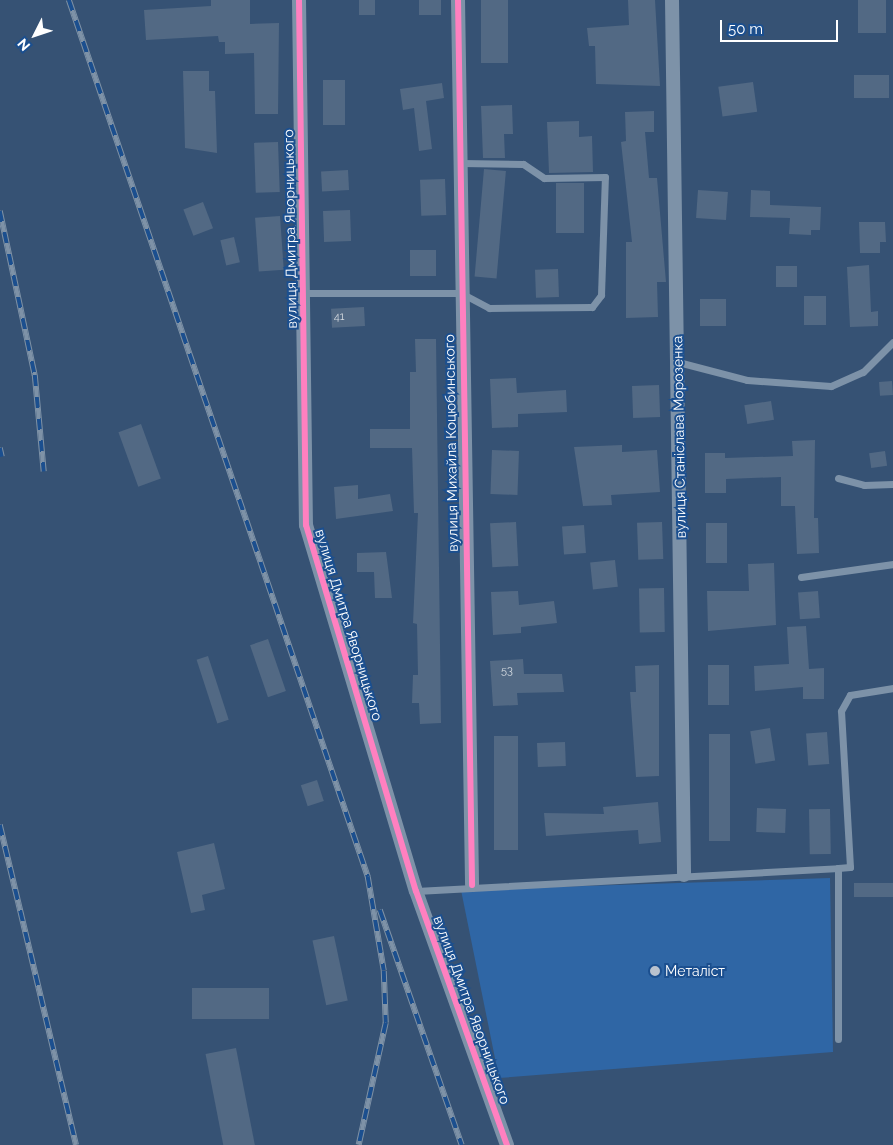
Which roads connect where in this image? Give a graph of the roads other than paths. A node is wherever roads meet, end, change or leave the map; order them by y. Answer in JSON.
{"nodes":[{"id":1,"x":299,"y":0,"type":"edge"},
{"id":2,"x":458,"y":0,"type":"edge"},
{"id":3,"x":672,"y":0,"type":"edge"},
{"id":4,"x":461,"y":163,"type":"junction"},
{"id":5,"x":304,"y":293,"type":"junction"},
{"id":6,"x":461,"y":293,"type":"junction"},
{"id":7,"x":893,"y":342,"type":"edge"},
{"id":8,"x":678,"y":362,"type":"junction"},
{"id":9,"x":838,"y":478,"type":"dead end"},
{"id":10,"x":893,"y":484,"type":"edge"},
{"id":11,"x":893,"y":564,"type":"edge"},
{"id":12,"x":801,"y":577,"type":"dead end"},
{"id":13,"x":893,"y":688,"type":"edge"},
{"id":14,"x":838,"y":868,"type":"junction"},
{"id":15,"x":684,"y":875,"type":"junction"},
{"id":16,"x":472,"y":885,"type":"junction"},
{"id":17,"x":416,"y":891,"type":"junction"},
{"id":18,"x":838,"y":1039,"type":"dead end"},
{"id":19,"x":507,"y":1145,"type":"edge"}],
"edges":[{"from":1,"to":5,"type":"street","name":"вулиця Дмитра Яворницького"},
{"from":2,"to":4,"type":"street","name":"вулиця Михайла Коцюбинського"},
{"from":3,"to":8,"type":"street","name":"вулиця Станіслава Морозенка"},
{"from":4,"to":6,"type":"street","name":"вулиця Михайла Коцюбинського"},
{"from":4,"to":6,"type":"lane"},
{"from":5,"to":6,"type":"lane"},
{"from":5,"to":17,"type":"street","name":"вулиця Дмитра Яворницького"},
{"from":6,"to":16,"type":"street","name":"вулиця Михайла Коцюбинського"},
{"from":7,"to":8,"type":"lane"},
{"from":8,"to":15,"type":"street","name":"вулиця Станіслава Морозенка"},
{"from":9,"to":10,"type":"lane"},
{"from":11,"to":12,"type":"lane"},
{"from":13,"to":14,"type":"lane"},
{"from":14,"to":15,"type":"lane"},
{"from":14,"to":18,"type":"lane"},
{"from":15,"to":16,"type":"lane"},
{"from":16,"to":17,"type":"lane"},
{"from":17,"to":19,"type":"street","name":"вулиця Дмитра Яворницького"}]}
